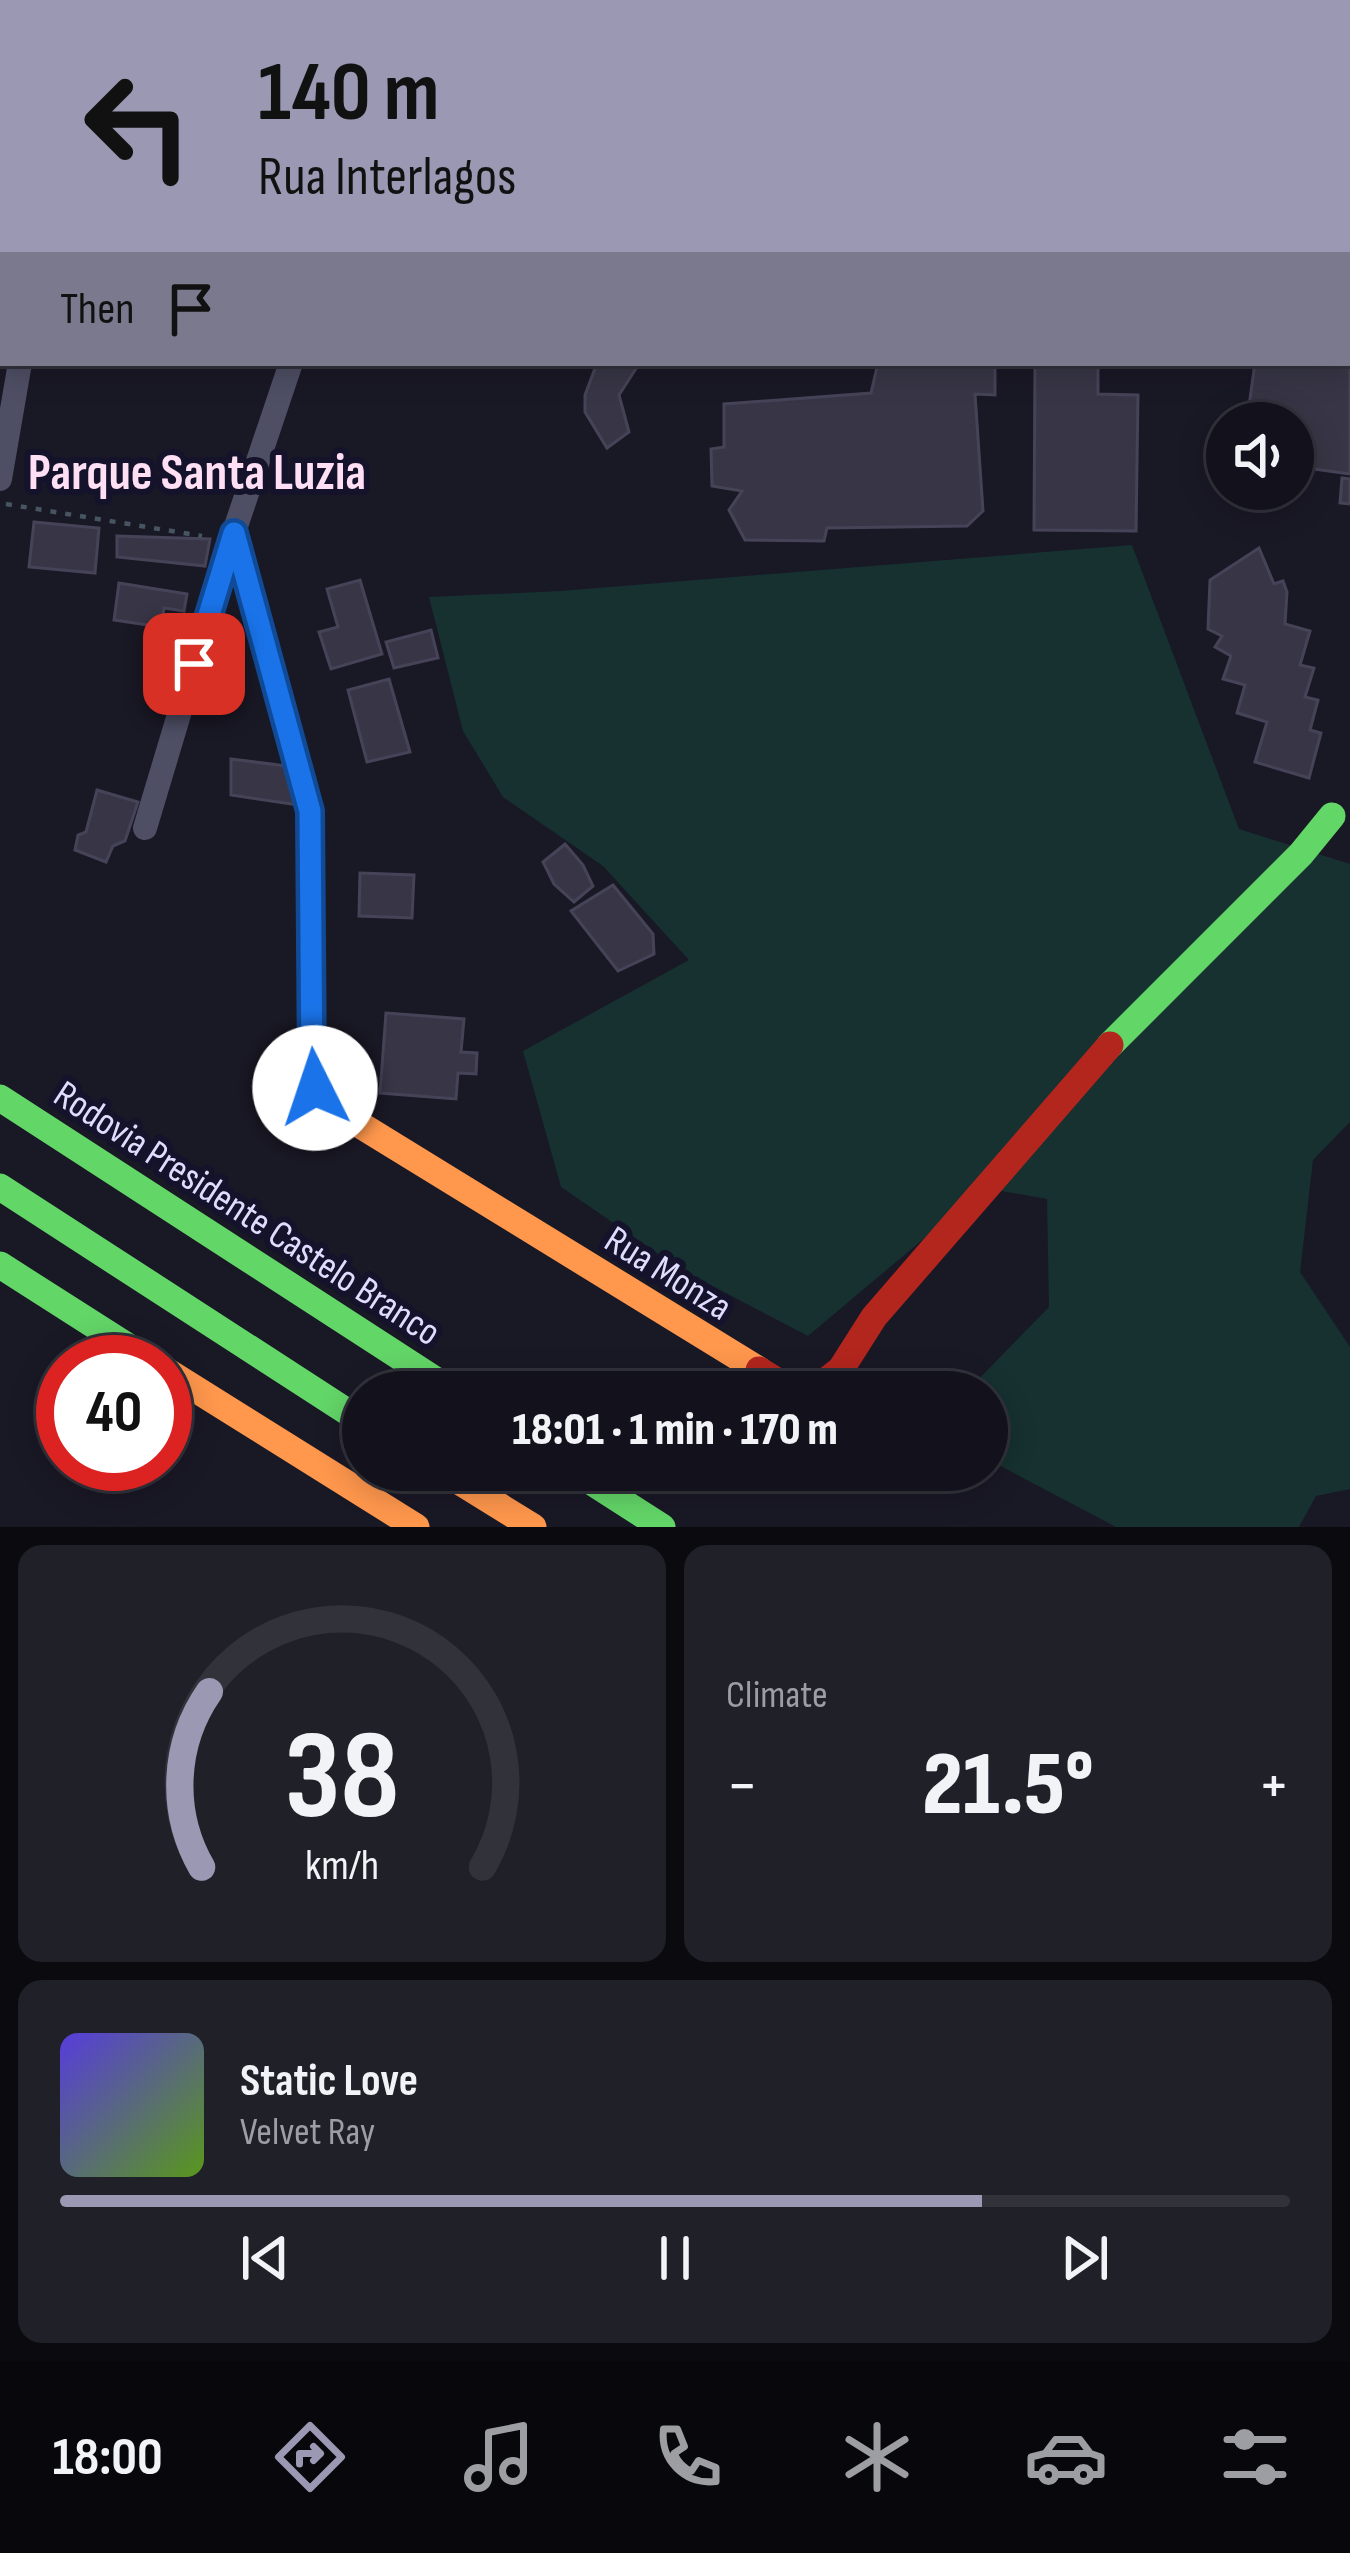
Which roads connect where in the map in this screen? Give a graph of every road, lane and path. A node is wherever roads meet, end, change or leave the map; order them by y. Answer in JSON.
{"nodes":[{"id":1,"x":19,"y":366,"type":"edge"},
{"id":2,"x":290,"y":366,"type":"edge"},
{"id":3,"x":0,"y":478,"type":"edge"},
{"id":4,"x":0,"y":503,"type":"edge"},
{"id":5,"x":232,"y":537,"type":"junction"},
{"id":6,"x":1332,"y":816,"type":"dead end"},
{"id":7,"x":146,"y":828,"type":"dead end"},
{"id":8,"x":0,"y":1098,"type":"edge"},
{"id":9,"x":0,"y":1187,"type":"edge"},
{"id":10,"x":0,"y":1265,"type":"edge"},
{"id":11,"x":110,"y":1335,"type":"edge"},
{"id":12,"x":422,"y":1371,"type":"edge"},
{"id":13,"x":192,"y":1387,"type":"edge"},
{"id":14,"x":342,"y":1408,"type":"edge"},
{"id":15,"x":475,"y":1491,"type":"edge"},
{"id":16,"x":606,"y":1491,"type":"edge"},
{"id":17,"x":416,"y":1527,"type":"edge"},
{"id":18,"x":533,"y":1527,"type":"edge"},
{"id":19,"x":662,"y":1527,"type":"edge"}],
"edges":[{"from":1,"to":3,"type":"street"},
{"from":2,"to":5,"type":"street"},
{"from":4,"to":5,"type":"path"},
{"from":5,"to":6,"type":"main road","name":"Rua Monza"},
{"from":5,"to":7,"type":"street"},
{"from":8,"to":12,"type":"main road","name":"Rodovia Presidente Castelo Branco"},
{"from":9,"to":14,"type":"main road"},
{"from":10,"to":11,"type":"main road"},
{"from":13,"to":17,"type":"main road"},
{"from":15,"to":18,"type":"main road"},
{"from":16,"to":19,"type":"main road"}]}
